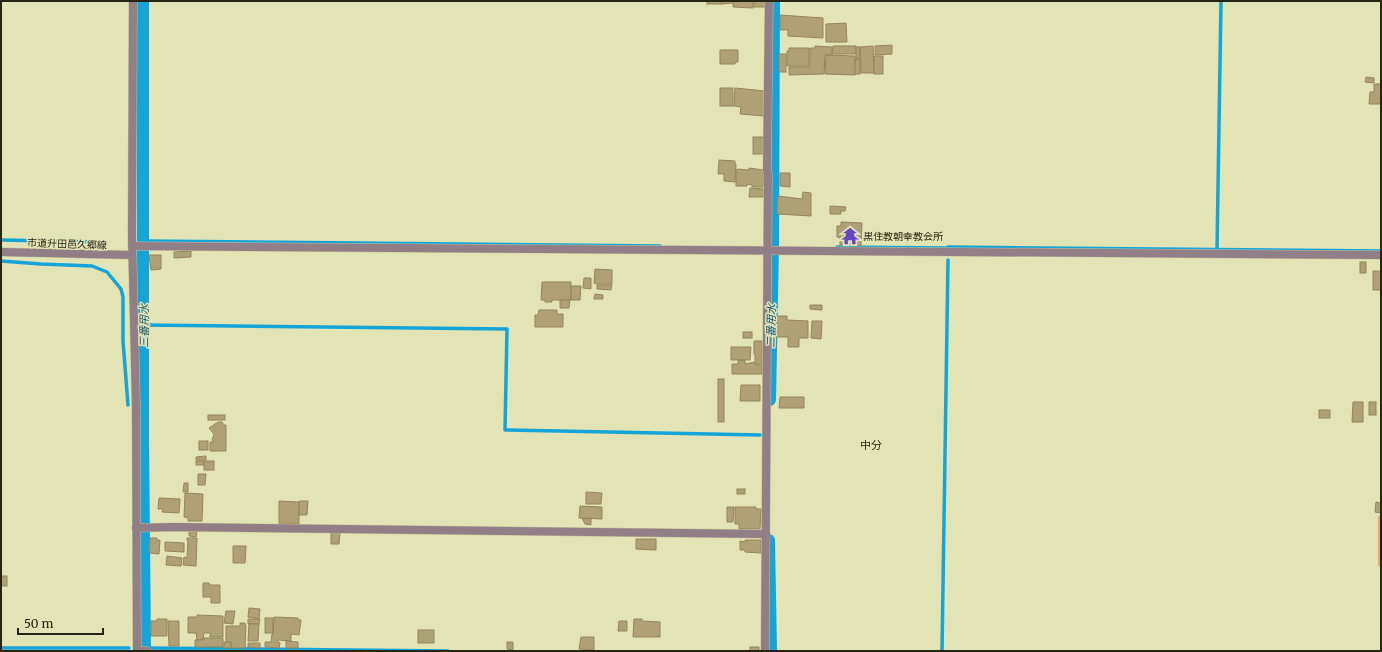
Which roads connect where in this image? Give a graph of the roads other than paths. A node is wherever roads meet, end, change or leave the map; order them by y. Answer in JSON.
{"nodes":[{"id":1,"x":133,"y":1,"type":"edge"},
{"id":2,"x":769,"y":1,"type":"edge"},
{"id":3,"x":132,"y":246,"type":"junction"},
{"id":4,"x":771,"y":251,"type":"junction"},
{"id":5,"x":1,"y":252,"type":"edge"},
{"id":6,"x":132,"y":255,"type":"junction"},
{"id":7,"x":1381,"y":255,"type":"edge"},
{"id":8,"x":142,"y":528,"type":"junction"},
{"id":9,"x":766,"y":534,"type":"junction"},
{"id":10,"x":137,"y":651,"type":"edge"},
{"id":11,"x":143,"y":651,"type":"edge"},
{"id":12,"x":147,"y":651,"type":"edge"},
{"id":13,"x":765,"y":651,"type":"edge"}],
"edges":[{"from":1,"to":3,"type":"street"},
{"from":2,"to":4,"type":"street"},
{"from":3,"to":4,"type":"street"},
{"from":3,"to":6,"type":"street"},
{"from":4,"to":7,"type":"street"},
{"from":4,"to":9,"type":"street"},
{"from":5,"to":6,"type":"street","name":"市道升田邑久郷線"},
{"from":6,"to":8,"type":"street"},
{"from":8,"to":9,"type":"street"},
{"from":8,"to":10,"type":"street"},
{"from":9,"to":13,"type":"street"},
{"from":10,"to":11,"type":"street"},
{"from":11,"to":12,"type":"street"}]}
